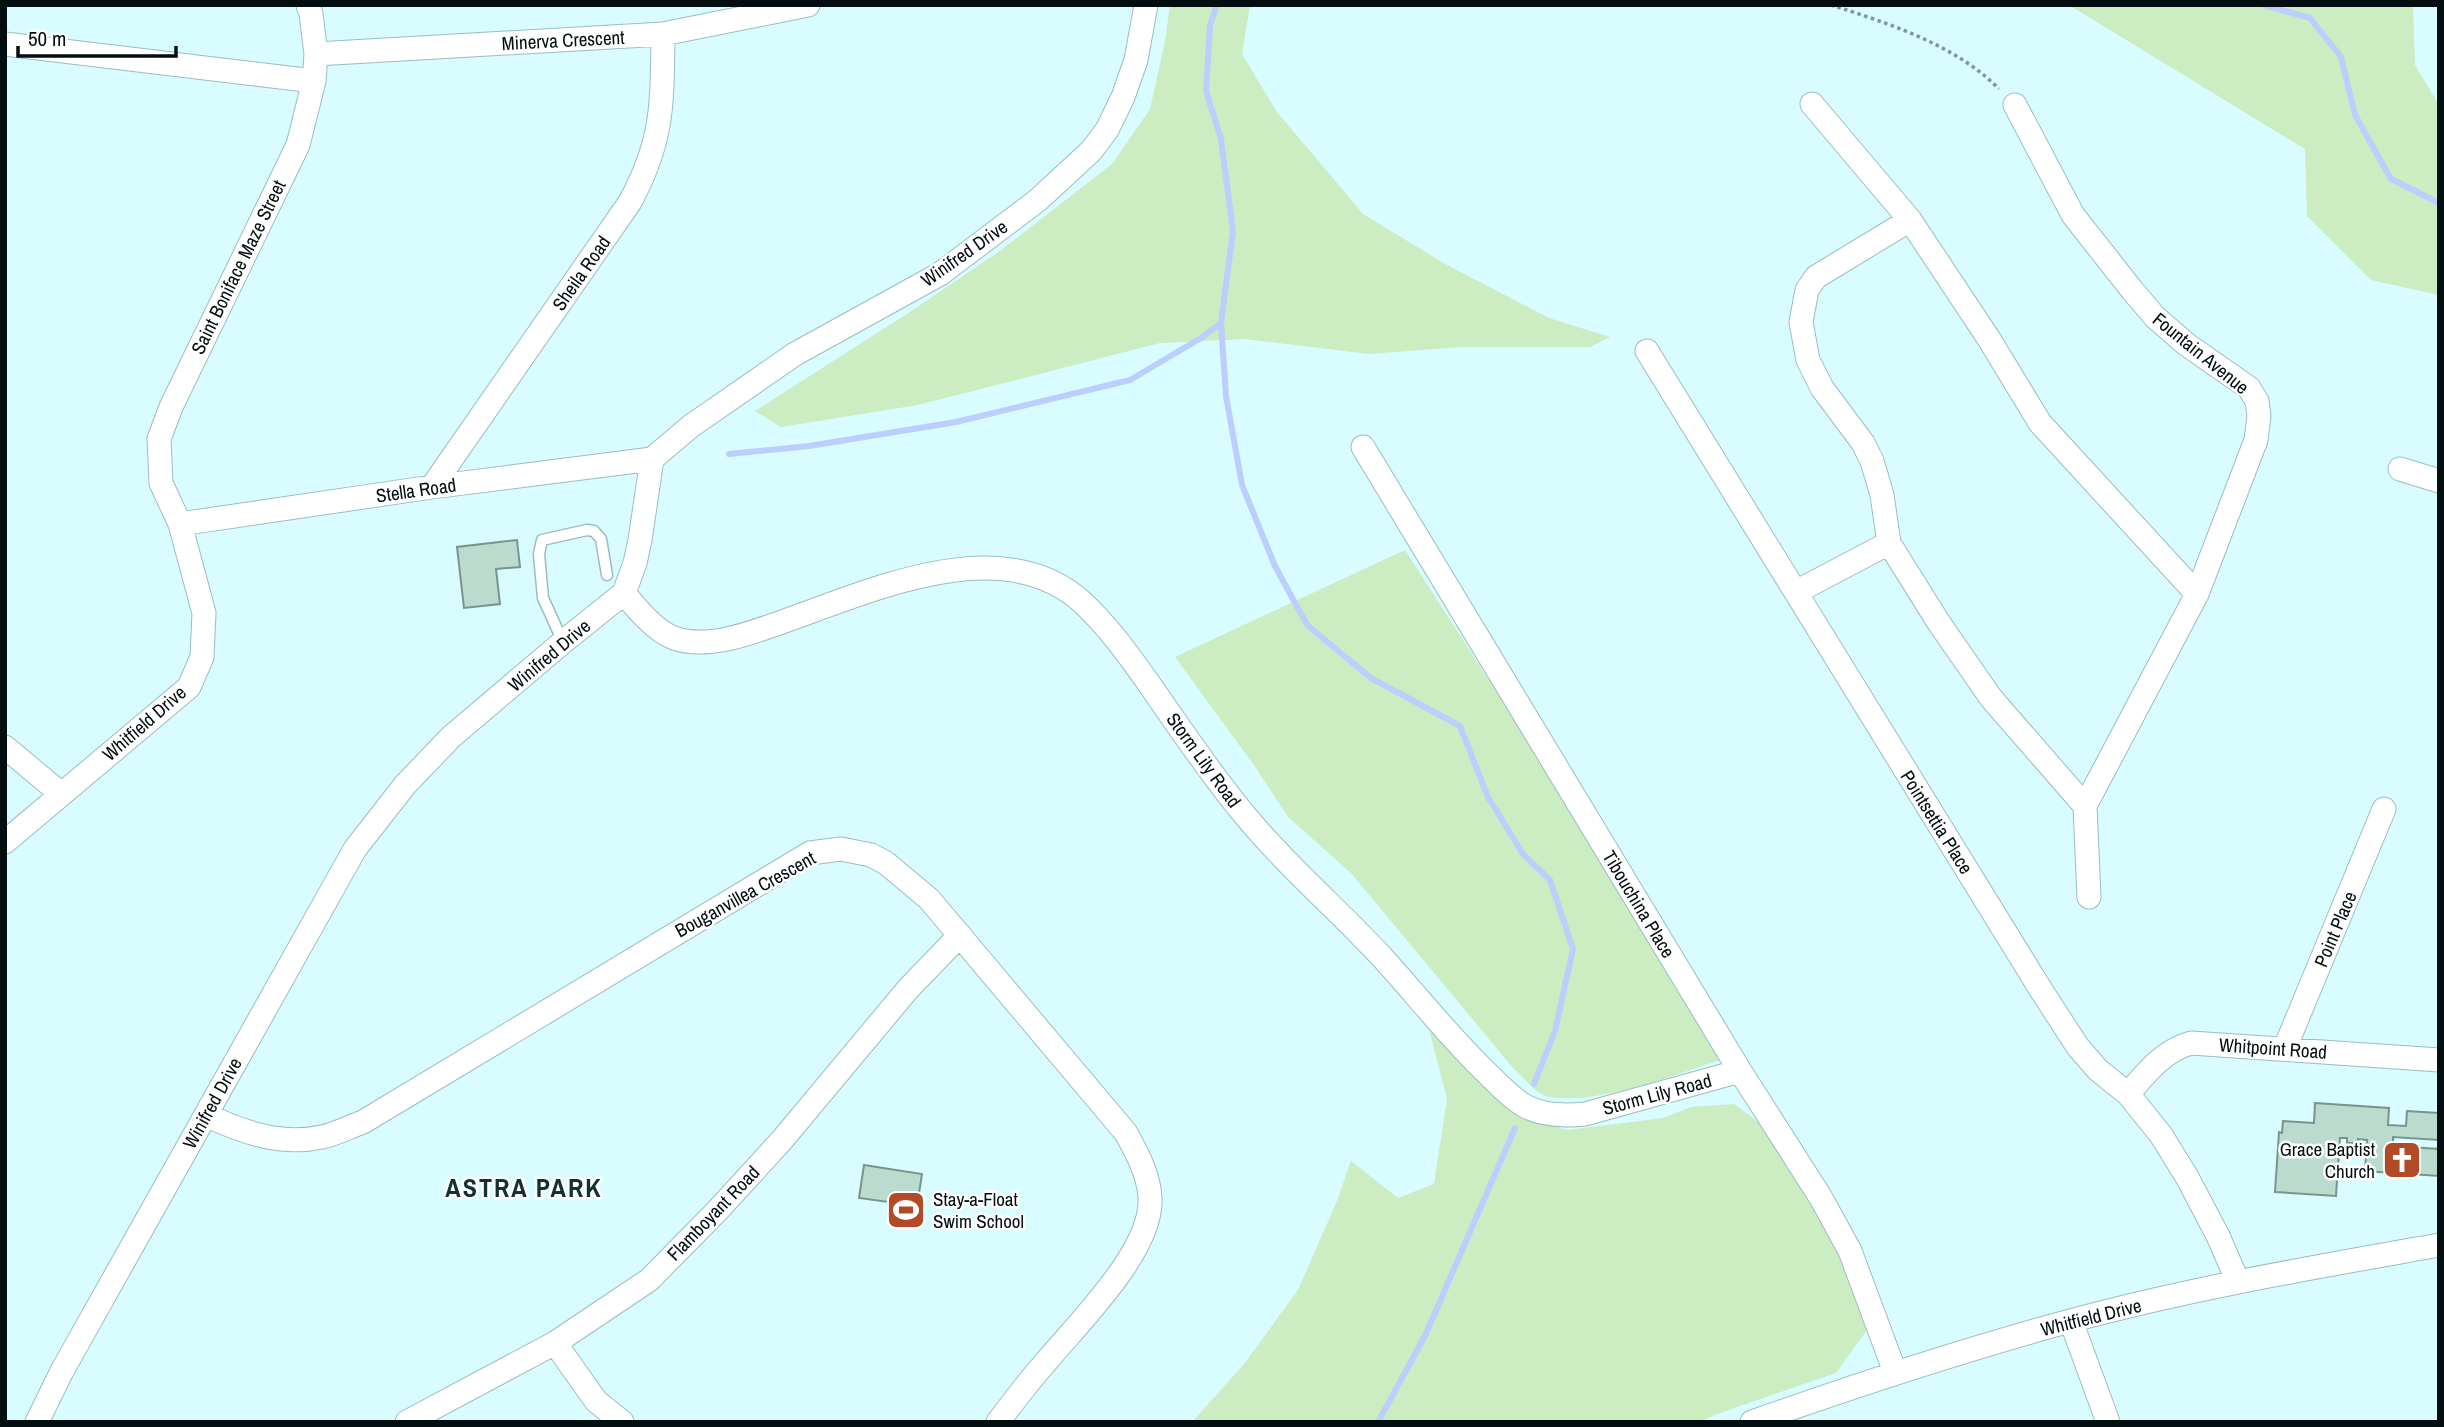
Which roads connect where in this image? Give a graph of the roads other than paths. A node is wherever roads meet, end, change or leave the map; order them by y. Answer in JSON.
{"nodes":[{"id":1,"x":308,"y":5,"type":"edge"},
{"id":2,"x":808,"y":5,"type":"edge"},
{"id":3,"x":1146,"y":5,"type":"edge"},
{"id":4,"x":663,"y":34,"type":"junction"},
{"id":5,"x":5,"y":44,"type":"edge"},
{"id":6,"x":316,"y":54,"type":"junction"},
{"id":7,"x":314,"y":81,"type":"junction"},
{"id":8,"x":1812,"y":104,"type":"dead end"},
{"id":9,"x":2015,"y":105,"type":"road end"},
{"id":10,"x":1910,"y":220,"type":"junction"},
{"id":11,"x":1647,"y":351,"type":"dead end"},
{"id":12,"x":1363,"y":447,"type":"dead end"},
{"id":13,"x":652,"y":459,"type":"junction"},
{"id":14,"x":2400,"y":469,"type":"dead end"},
{"id":15,"x":2439,"y":481,"type":"edge"},
{"id":16,"x":432,"y":487,"type":"junction"},
{"id":17,"x":180,"y":524,"type":"junction"},
{"id":18,"x":1889,"y":543,"type":"junction"},
{"id":19,"x":607,"y":576,"type":"dead end"},
{"id":20,"x":1796,"y":592,"type":"junction"},
{"id":21,"x":624,"y":593,"type":"junction"},
{"id":22,"x":2197,"y":594,"type":"junction"},
{"id":23,"x":562,"y":642,"type":"junction"},
{"id":24,"x":5,"y":747,"type":"edge"},
{"id":25,"x":60,"y":793,"type":"junction"},
{"id":26,"x":2085,"y":806,"type":"junction"},
{"id":27,"x":2384,"y":809,"type":"dead end"},
{"id":28,"x":5,"y":842,"type":"edge"},
{"id":29,"x":2089,"y":897,"type":"dead end"},
{"id":30,"x":960,"y":935,"type":"junction"},
{"id":31,"x":2285,"y":1048,"type":"junction"},
{"id":32,"x":2439,"y":1060,"type":"edge"},
{"id":33,"x":1740,"y":1071,"type":"junction"},
{"id":34,"x":2128,"y":1094,"type":"junction"},
{"id":35,"x":206,"y":1115,"type":"junction"},
{"id":36,"x":2439,"y":1245,"type":"edge"},
{"id":37,"x":2238,"y":1282,"type":"junction"},
{"id":38,"x":2071,"y":1321,"type":"junction"},
{"id":39,"x":555,"y":1343,"type":"junction"},
{"id":40,"x":1895,"y":1373,"type":"junction"},
{"id":41,"x":37,"y":1422,"type":"edge"},
{"id":42,"x":407,"y":1422,"type":"edge"},
{"id":43,"x":622,"y":1422,"type":"edge"},
{"id":44,"x":998,"y":1422,"type":"edge"},
{"id":45,"x":1752,"y":1422,"type":"edge"},
{"id":46,"x":2108,"y":1422,"type":"edge"}],
"edges":[{"from":1,"to":6,"type":"street","name":"Saint Boniface Maze Street"},
{"from":2,"to":4,"type":"street","name":"Minerva Crescent"},
{"from":3,"to":13,"type":"street","name":"Winifred Drive"},
{"from":4,"to":6,"type":"street","name":"Minerva Crescent"},
{"from":4,"to":16,"type":"street","name":"Sheila Road"},
{"from":5,"to":7,"type":"street"},
{"from":6,"to":7,"type":"street","name":"Saint Boniface Maze Street"},
{"from":7,"to":17,"type":"street","name":"Saint Boniface Maze Street"},
{"from":8,"to":10,"type":"street"},
{"from":9,"to":22,"type":"street","name":"Fountain Avenue"},
{"from":10,"to":18,"type":"street"},
{"from":10,"to":22,"type":"street"},
{"from":11,"to":20,"type":"street","name":"Pointsettia Place"},
{"from":12,"to":33,"type":"street","name":"Tibouchina Place"},
{"from":13,"to":16,"type":"street","name":"Stella Road"},
{"from":13,"to":21,"type":"street"},
{"from":14,"to":15,"type":"street"},
{"from":16,"to":17,"type":"street","name":"Stella Road"},
{"from":17,"to":25,"type":"street","name":"Whitfield Drive"},
{"from":18,"to":20,"type":"street"},
{"from":18,"to":26,"type":"street"},
{"from":19,"to":23,"type":"lane"},
{"from":20,"to":34,"type":"street","name":"Pointsettia Place"},
{"from":21,"to":23,"type":"street","name":"Winifred Drive"},
{"from":21,"to":33,"type":"street","name":"Storm Lily Road"},
{"from":22,"to":26,"type":"street","name":"Fountain Avenue"},
{"from":23,"to":35,"type":"street","name":"Winifred Drive"},
{"from":24,"to":25,"type":"street"},
{"from":25,"to":28,"type":"street","name":"Whitfield Drive"},
{"from":26,"to":29,"type":"street"},
{"from":27,"to":31,"type":"street","name":"Point Place"},
{"from":30,"to":35,"type":"street","name":"Bouganvillea Crescent"},
{"from":30,"to":39,"type":"street","name":"Flamboyant Road"},
{"from":30,"to":44,"type":"street","name":"Bouganvillea Crescent"},
{"from":31,"to":32,"type":"street","name":"Whitpoint Road"},
{"from":31,"to":34,"type":"street","name":"Whitpoint Road"},
{"from":33,"to":40,"type":"street","name":"Tibouchina Place"},
{"from":34,"to":37,"type":"street","name":"Pointsettia Place"},
{"from":35,"to":41,"type":"street","name":"Winifred Drive"},
{"from":36,"to":37,"type":"street","name":"Whitfield Drive"},
{"from":37,"to":38,"type":"street","name":"Whitfield Drive"},
{"from":38,"to":40,"type":"street","name":"Whitfield Drive"},
{"from":38,"to":46,"type":"street"},
{"from":39,"to":42,"type":"street","name":"Flamboyant Road"},
{"from":39,"to":43,"type":"street"},
{"from":40,"to":45,"type":"street","name":"Whitfield Drive"}]}
